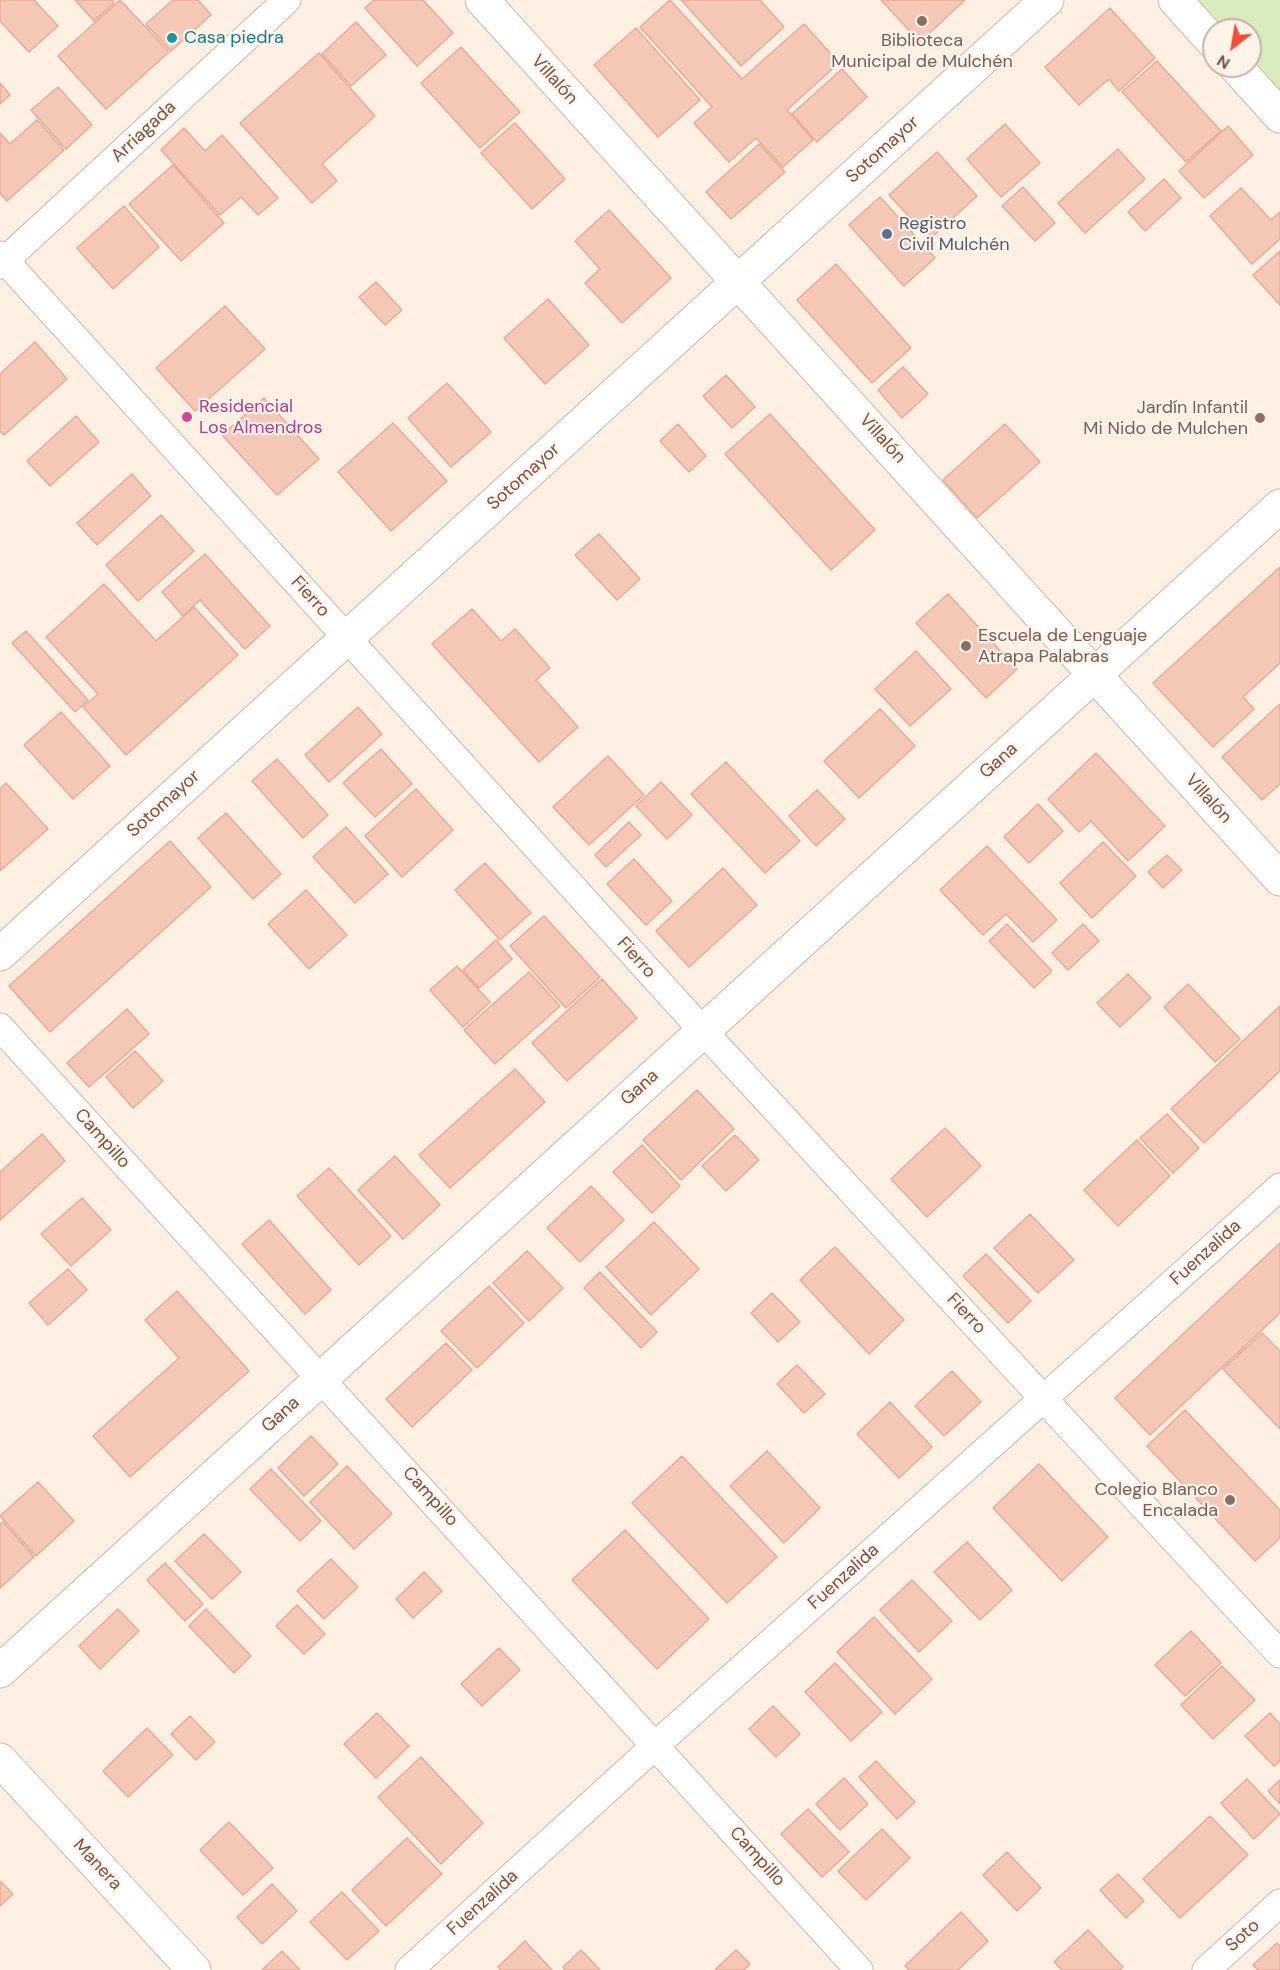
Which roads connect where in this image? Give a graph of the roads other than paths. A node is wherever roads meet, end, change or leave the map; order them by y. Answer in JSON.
{"nodes":[{"id":1,"x":287,"y":0,"type":"edge"},
{"id":2,"x":482,"y":0,"type":"edge"},
{"id":3,"x":1047,"y":0,"type":"edge"},
{"id":4,"x":1175,"y":0,"type":"edge"},
{"id":5,"x":1202,"y":30,"type":"edge"},
{"id":6,"x":1246,"y":78,"type":"edge"},
{"id":7,"x":1280,"y":116,"type":"edge"},
{"id":8,"x":2,"y":260,"type":"edge"},
{"id":9,"x":738,"y":281,"type":"junction"},
{"id":10,"x":1280,"y":506,"type":"edge"},
{"id":11,"x":347,"y":638,"type":"junction"},
{"id":12,"x":1095,"y":674,"type":"junction"},
{"id":13,"x":1280,"y":879,"type":"edge"},
{"id":14,"x":0,"y":954,"type":"edge"},
{"id":15,"x":0,"y":1027,"type":"edge"},
{"id":16,"x":703,"y":1031,"type":"junction"},
{"id":17,"x":1280,"y":1187,"type":"edge"},
{"id":18,"x":321,"y":1378,"type":"junction"},
{"id":19,"x":1044,"y":1398,"type":"junction"},
{"id":20,"x":1280,"y":1654,"type":"edge"},
{"id":21,"x":0,"y":1671,"type":"edge"},
{"id":22,"x":656,"y":1745,"type":"junction"},
{"id":23,"x":0,"y":1760,"type":"edge"},
{"id":24,"x":1280,"y":1903,"type":"edge"},
{"id":25,"x":194,"y":1970,"type":"edge"},
{"id":26,"x":409,"y":1970,"type":"edge"},
{"id":27,"x":859,"y":1970,"type":"edge"},
{"id":28,"x":1206,"y":1970,"type":"edge"}],
"edges":[{"from":1,"to":8,"type":"street","name":"Arriagada"},
{"from":2,"to":9,"type":"street","name":"Villalón"},
{"from":3,"to":9,"type":"street","name":"Sotomayor"},
{"from":4,"to":5,"type":"street"},
{"from":6,"to":7,"type":"street"},
{"from":8,"to":11,"type":"street","name":"Fierro"},
{"from":9,"to":11,"type":"street","name":"Sotomayor"},
{"from":9,"to":12,"type":"street","name":"Villalón"},
{"from":10,"to":12,"type":"street","name":"Gana"},
{"from":11,"to":14,"type":"street","name":"Sotomayor"},
{"from":11,"to":16,"type":"street","name":"Fierro"},
{"from":12,"to":13,"type":"street","name":"Villalón"},
{"from":12,"to":16,"type":"street","name":"Gana"},
{"from":15,"to":18,"type":"street","name":"Campillo"},
{"from":16,"to":18,"type":"street","name":"Gana"},
{"from":16,"to":19,"type":"street","name":"Fierro"},
{"from":17,"to":19,"type":"street","name":"Fuenzalida"},
{"from":18,"to":21,"type":"street","name":"Gana"},
{"from":18,"to":22,"type":"street","name":"Campillo"},
{"from":19,"to":20,"type":"street","name":"Fierro"},
{"from":19,"to":22,"type":"street","name":"Fuenzalida"},
{"from":22,"to":26,"type":"street","name":"Fuenzalida"},
{"from":22,"to":27,"type":"street","name":"Campillo"},
{"from":23,"to":25,"type":"street","name":"Manera"},
{"from":24,"to":28,"type":"street","name":"Soto"}]}
